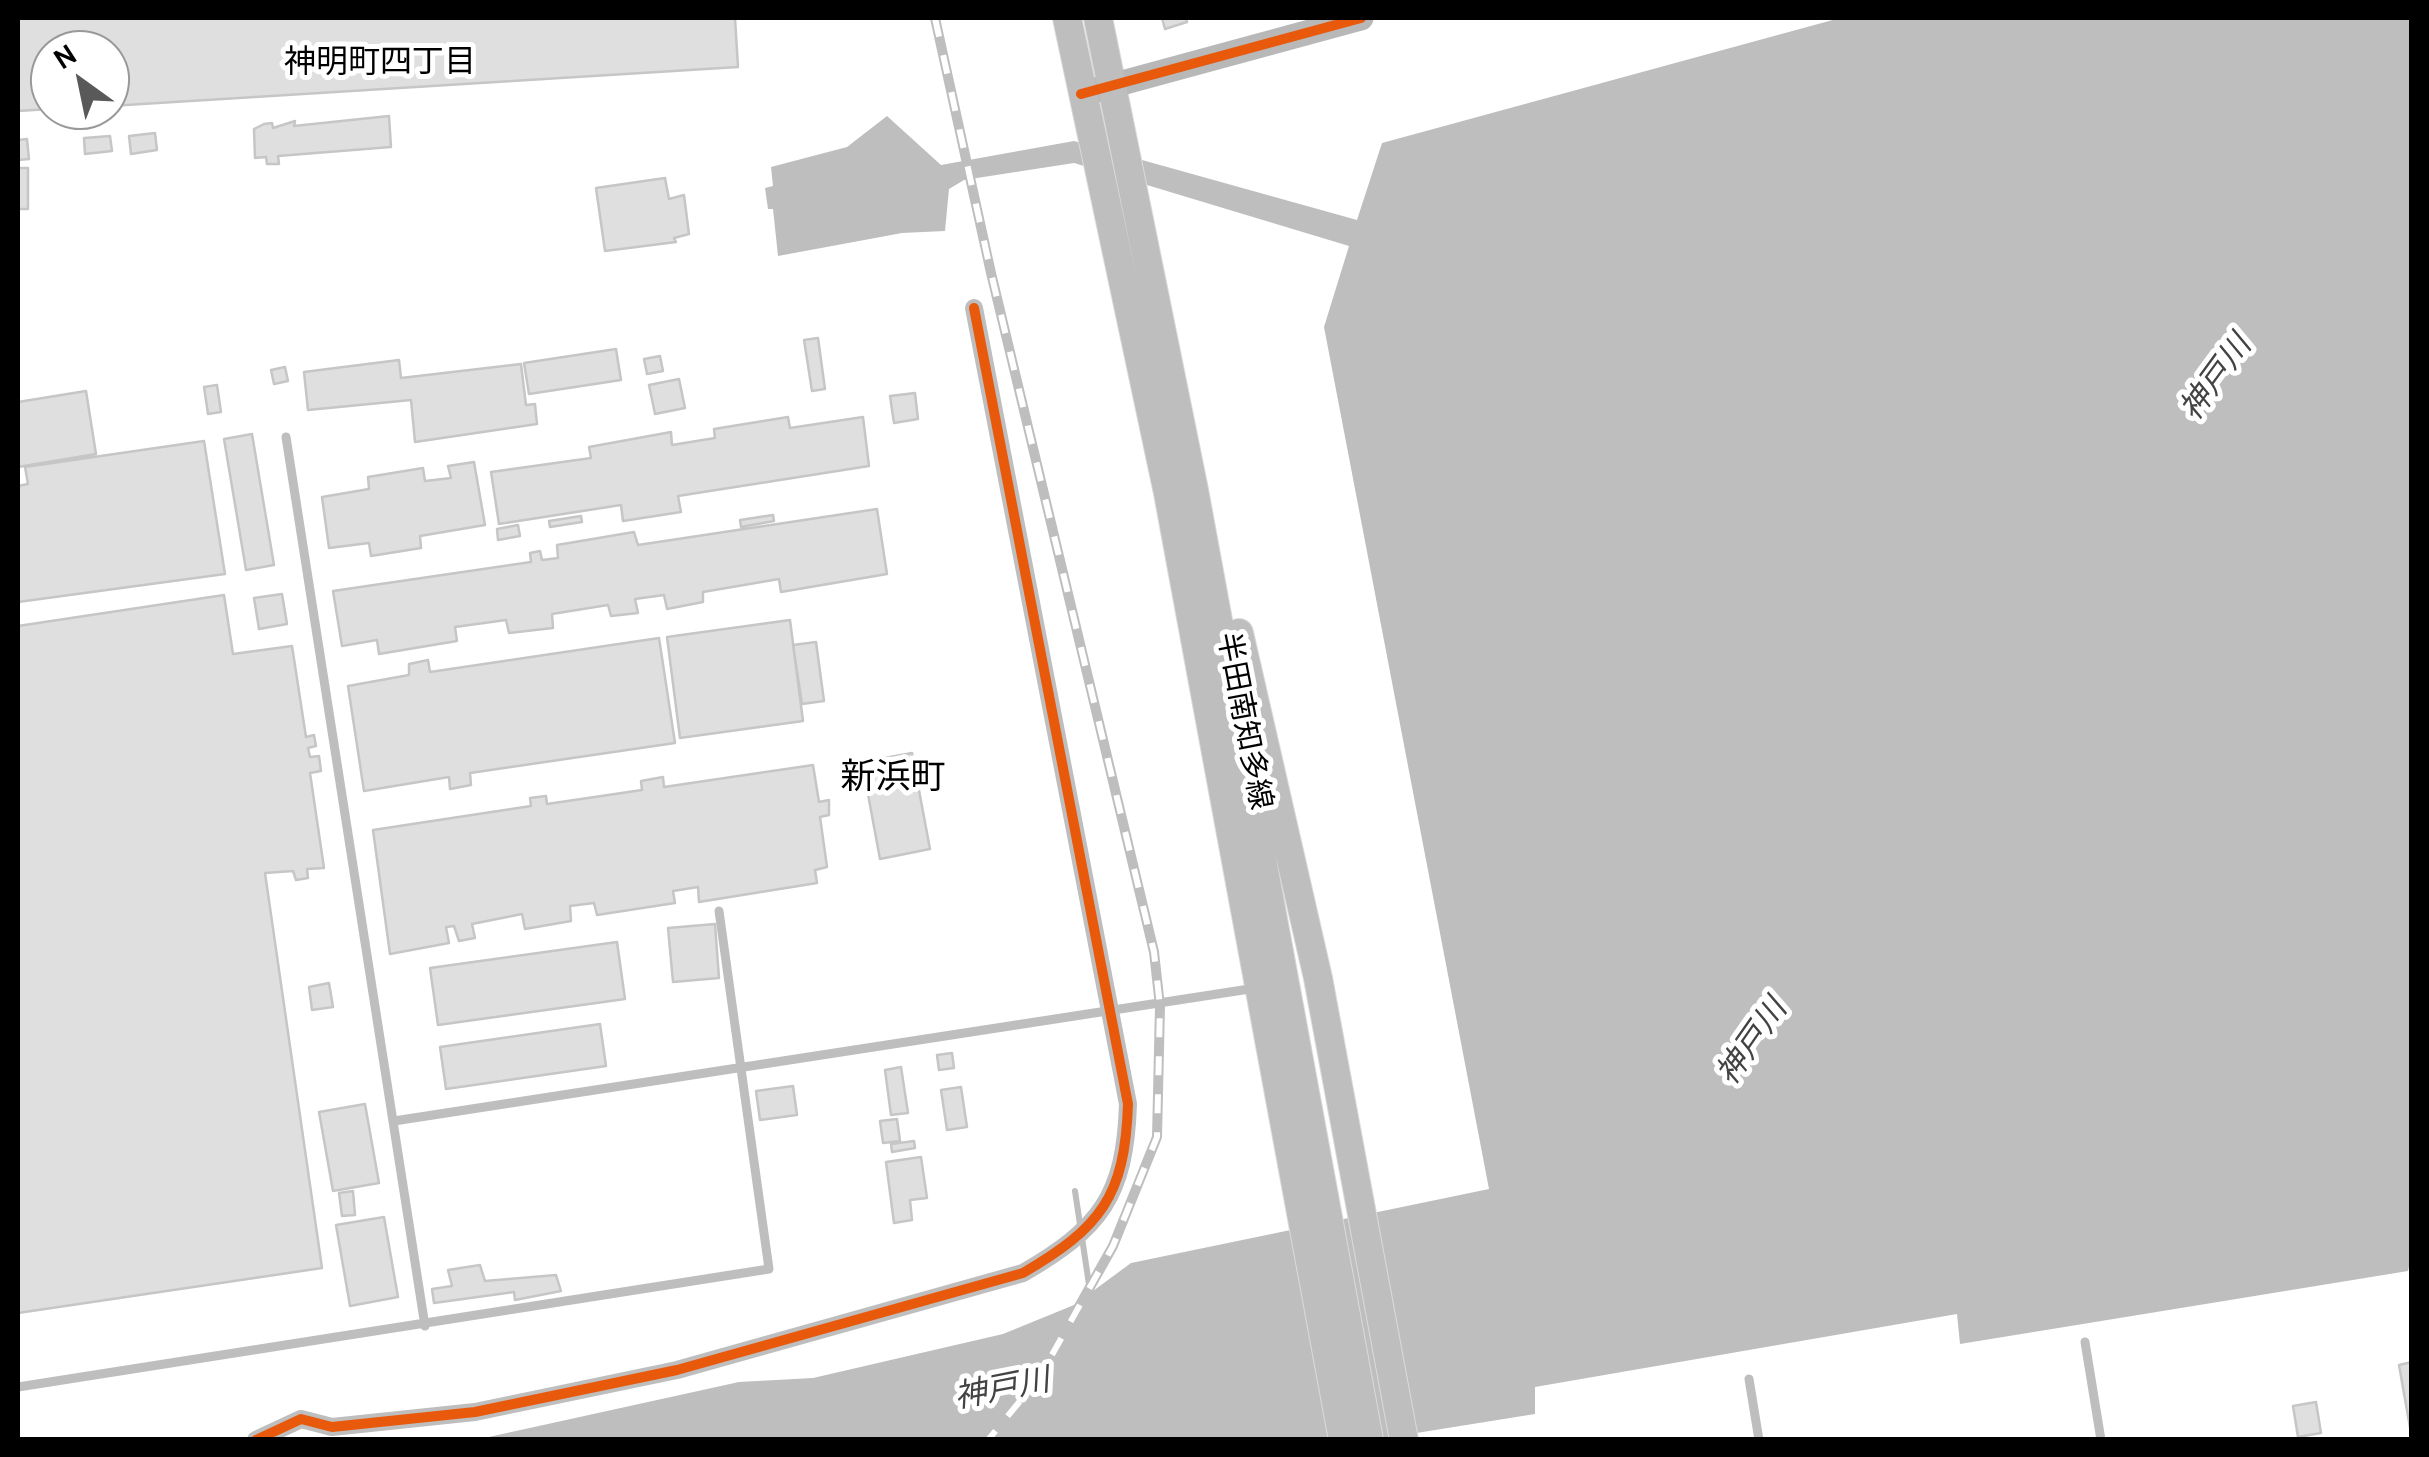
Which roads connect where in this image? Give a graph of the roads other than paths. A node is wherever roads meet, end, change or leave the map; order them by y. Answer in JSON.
{"nodes":[{"id":1,"x":1068,"y":18,"type":"edge"},
{"id":2,"x":1098,"y":18,"type":"edge"},
{"id":3,"x":1361,"y":18,"type":"edge"},
{"id":4,"x":1112,"y":87,"type":"junction"},
{"id":5,"x":1081,"y":94,"type":"junction"},
{"id":6,"x":974,"y":308,"type":"dead end"},
{"id":7,"x":286,"y":437,"type":"dead end"},
{"id":8,"x":1194,"y":490,"type":"junction"},
{"id":9,"x":720,"y":910,"type":"dead end"},
{"id":10,"x":1273,"y":985,"type":"junction"},
{"id":11,"x":1113,"y":1013,"type":"junction"},
{"id":12,"x":740,"y":1067,"type":"junction"},
{"id":13,"x":394,"y":1121,"type":"junction"},
{"id":14,"x":1310,"y":1184,"type":"junction"},
{"id":15,"x":425,"y":1326,"type":"junction"},
{"id":16,"x":2085,"y":1342,"type":"dead end"},
{"id":17,"x":1748,"y":1378,"type":"dead end"},
{"id":18,"x":18,"y":1388,"type":"edge"},
{"id":19,"x":256,"y":1440,"type":"edge"},
{"id":20,"x":1344,"y":1440,"type":"edge"},
{"id":21,"x":1369,"y":1440,"type":"edge"},
{"id":22,"x":1404,"y":1440,"type":"edge"},
{"id":23,"x":1759,"y":1440,"type":"edge"},
{"id":24,"x":2101,"y":1440,"type":"edge"}],
"edges":[{"from":1,"to":5,"type":"main road","name":"半田南知多線"},
{"from":2,"to":4,"type":"main road","name":"半田南知多線"},
{"from":3,"to":4,"type":"street"},
{"from":4,"to":5,"type":"street"},
{"from":4,"to":8,"type":"main road","name":"半田南知多線"},
{"from":5,"to":10,"type":"main road","name":"半田南知多線"},
{"from":6,"to":11,"type":"street"},
{"from":7,"to":13,"type":"lane"},
{"from":8,"to":10,"type":"main road","name":"半田南知多線"},
{"from":8,"to":22,"type":"main road"},
{"from":9,"to":12,"type":"lane"},
{"from":10,"to":11,"type":"lane"},
{"from":10,"to":14,"type":"main road","name":"半田南知多線"},
{"from":11,"to":12,"type":"lane"},
{"from":11,"to":19,"type":"street"},
{"from":12,"to":13,"type":"lane"},
{"from":12,"to":15,"type":"lane"},
{"from":13,"to":15,"type":"lane"},
{"from":14,"to":20,"type":"main road","name":"半田南知多線"},
{"from":14,"to":21,"type":"main road","name":"半田南知多線"},
{"from":15,"to":18,"type":"lane"},
{"from":16,"to":24,"type":"lane"},
{"from":17,"to":23,"type":"lane"}]}
